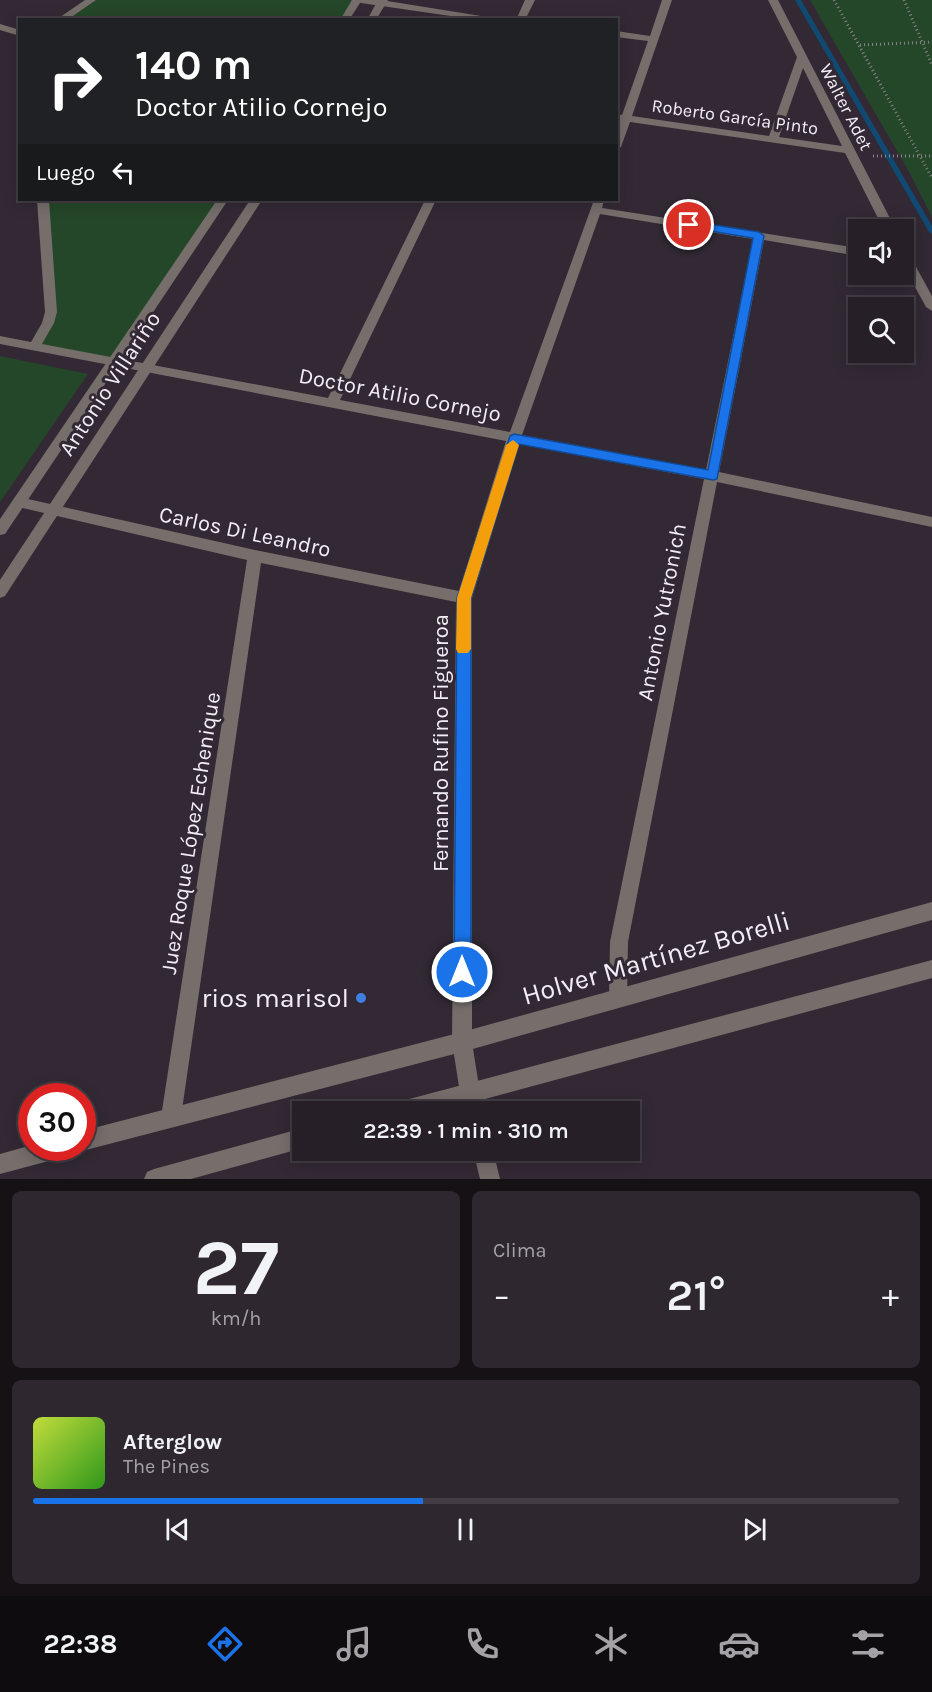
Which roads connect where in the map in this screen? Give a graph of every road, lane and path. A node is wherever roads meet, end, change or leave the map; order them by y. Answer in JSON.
{"nodes":[{"id":1,"x":91,"y":0,"type":"edge"},
{"id":2,"x":359,"y":0,"type":"edge"},
{"id":3,"x":530,"y":0,"type":"edge"},
{"id":4,"x":667,"y":0,"type":"edge"},
{"id":5,"x":773,"y":0,"type":"edge"},
{"id":6,"x":834,"y":0,"type":"edge"},
{"id":7,"x":904,"y":0,"type":"edge"},
{"id":8,"x":382,"y":2,"type":"edge"},
{"id":9,"x":63,"y":18,"type":"edge"},
{"id":10,"x":346,"y":18,"type":"edge"},
{"id":11,"x":372,"y":18,"type":"edge"},
{"id":12,"x":489,"y":18,"type":"edge"},
{"id":13,"x":521,"y":18,"type":"edge"},
{"id":14,"x":0,"y":27,"type":"edge"},
{"id":15,"x":18,"y":32,"type":"edge"},
{"id":16,"x":618,"y":34,"type":"edge"},
{"id":17,"x":652,"y":39,"type":"junction"},
{"id":18,"x":922,"y":42,"type":"junction"},
{"id":19,"x":932,"y":42,"type":"edge"},
{"id":20,"x":860,"y":45,"type":"junction"},
{"id":21,"x":801,"y":58,"type":"junction"},
{"id":22,"x":932,"y":66,"type":"edge"},
{"id":23,"x":621,"y":118,"type":"edge"},
{"id":24,"x":618,"y":135,"type":"edge"},
{"id":25,"x":773,"y":138,"type":"junction"},
{"id":26,"x":848,"y":150,"type":"junction"},
{"id":27,"x":875,"y":156,"type":"dead end"},
{"id":28,"x":920,"y":156,"type":"junction"},
{"id":29,"x":932,"y":156,"type":"edge"},
{"id":30,"x":932,"y":178,"type":"edge"},
{"id":31,"x":43,"y":201,"type":"edge"},
{"id":32,"x":221,"y":201,"type":"edge"},
{"id":33,"x":255,"y":201,"type":"edge"},
{"id":34,"x":431,"y":201,"type":"edge"},
{"id":35,"x":598,"y":205,"type":"edge"},
{"id":36,"x":884,"y":219,"type":"edge"},
{"id":37,"x":759,"y":236,"type":"junction"},
{"id":38,"x":848,"y":250,"type":"edge"},
{"id":39,"x":914,"y":275,"type":"edge"},
{"id":40,"x":932,"y":307,"type":"edge"},
{"id":41,"x":0,"y":340,"type":"edge"},
{"id":42,"x":34,"y":347,"type":"junction"},
{"id":43,"x":114,"y":361,"type":"junction"},
{"id":44,"x":146,"y":369,"type":"junction"},
{"id":45,"x":332,"y":403,"type":"junction"},
{"id":46,"x":514,"y":439,"type":"junction"},
{"id":47,"x":713,"y":476,"type":"junction"},
{"id":48,"x":19,"y":502,"type":"junction"},
{"id":49,"x":52,"y":511,"type":"junction"},
{"id":50,"x":932,"y":522,"type":"edge"},
{"id":51,"x":0,"y":530,"type":"edge"},
{"id":52,"x":255,"y":556,"type":"junction"},
{"id":53,"x":0,"y":592,"type":"edge"},
{"id":54,"x":464,"y":598,"type":"junction"},
{"id":55,"x":932,"y":911,"type":"edge"},
{"id":56,"x":932,"y":969,"type":"edge"},
{"id":57,"x":618,"y":998,"type":"junction"},
{"id":58,"x":462,"y":1042,"type":"junction"},
{"id":59,"x":471,"y":1101,"type":"edge"},
{"id":60,"x":474,"y":1101,"type":"edge"},
{"id":61,"x":171,"y":1117,"type":"junction"},
{"id":62,"x":96,"y":1137,"type":"edge"},
{"id":63,"x":292,"y":1141,"type":"edge"},
{"id":64,"x":18,"y":1159,"type":"edge"},
{"id":65,"x":486,"y":1161,"type":"edge"},
{"id":66,"x":0,"y":1164,"type":"edge"},
{"id":67,"x":154,"y":1179,"type":"edge"},
{"id":68,"x":490,"y":1179,"type":"edge"}],
"edges":[{"from":1,"to":9,"type":"street"},
{"from":2,"to":8,"type":"street"},
{"from":2,"to":10,"type":"street"},
{"from":3,"to":13,"type":"street"},
{"from":4,"to":17,"type":"street"},
{"from":5,"to":21,"type":"street","name":"Walter Adet"},
{"from":6,"to":20,"type":"path"},
{"from":7,"to":18,"type":"path"},
{"from":8,"to":11,"type":"street"},
{"from":8,"to":12,"type":"street"},
{"from":14,"to":15,"type":"street"},
{"from":16,"to":17,"type":"street"},
{"from":17,"to":23,"type":"street"},
{"from":18,"to":19,"type":"path"},
{"from":18,"to":20,"type":"path"},
{"from":18,"to":22,"type":"path"},
{"from":20,"to":28,"type":"path"},
{"from":21,"to":25,"type":"street"},
{"from":21,"to":26,"type":"street","name":"Walter Adet"},
{"from":23,"to":24,"type":"street"},
{"from":23,"to":25,"type":"street","name":"Roberto García Pinto"},
{"from":25,"to":26,"type":"street","name":"Roberto García Pinto"},
{"from":26,"to":36,"type":"street","name":"Walter Adet"},
{"from":27,"to":28,"type":"path"},
{"from":28,"to":29,"type":"path"},
{"from":28,"to":30,"type":"path"},
{"from":31,"to":42,"type":"street"},
{"from":32,"to":43,"type":"street","name":"Antonio Villariño"},
{"from":33,"to":44,"type":"street","name":"Antonio Villariño"},
{"from":34,"to":45,"type":"street"},
{"from":35,"to":37,"type":"street"},
{"from":35,"to":46,"type":"street","name":"Fernando Rufino Figueroa"},
{"from":37,"to":38,"type":"street"},
{"from":37,"to":47,"type":"street","name":"Antonio Yutronich"},
{"from":39,"to":40,"type":"street"},
{"from":41,"to":42,"type":"street","name":"Doctor Atilio Cornejo"},
{"from":42,"to":43,"type":"street","name":"Doctor Atilio Cornejo"},
{"from":43,"to":44,"type":"street","name":"Doctor Atilio Cornejo"},
{"from":43,"to":48,"type":"street","name":"Antonio Villariño"},
{"from":44,"to":45,"type":"street","name":"Doctor Atilio Cornejo"},
{"from":44,"to":49,"type":"street","name":"Antonio Villariño"},
{"from":45,"to":46,"type":"street","name":"Doctor Atilio Cornejo"},
{"from":46,"to":47,"type":"street","name":"Doctor Atilio Cornejo"},
{"from":46,"to":54,"type":"street","name":"Fernando Rufino Figueroa"},
{"from":47,"to":50,"type":"street","name":"Doctor Atilio Cornejo"},
{"from":47,"to":57,"type":"street","name":"Antonio Yutronich"},
{"from":48,"to":49,"type":"street","name":"Carlos Di Leandro"},
{"from":48,"to":51,"type":"street","name":"Antonio Villariño"},
{"from":49,"to":52,"type":"street","name":"Carlos Di Leandro"},
{"from":49,"to":53,"type":"street","name":"Antonio Villariño"},
{"from":52,"to":54,"type":"street","name":"Carlos Di Leandro"},
{"from":52,"to":61,"type":"street","name":"Juez Roque López Echenique"},
{"from":54,"to":58,"type":"street","name":"Fernando Rufino Figueroa"},
{"from":55,"to":57,"type":"street","name":"Holver Martínez Borelli"},
{"from":56,"to":60,"type":"street"},
{"from":57,"to":58,"type":"street","name":"Holver Martínez Borelli"},
{"from":58,"to":59,"type":"street","name":"Fernando Rufino Figueroa"},
{"from":58,"to":61,"type":"street","name":"Holver Martínez Borelli"},
{"from":61,"to":62,"type":"street","name":"Holver Martínez Borelli"},
{"from":63,"to":67,"type":"street"},
{"from":64,"to":66,"type":"street"},
{"from":65,"to":68,"type":"street"}]}
